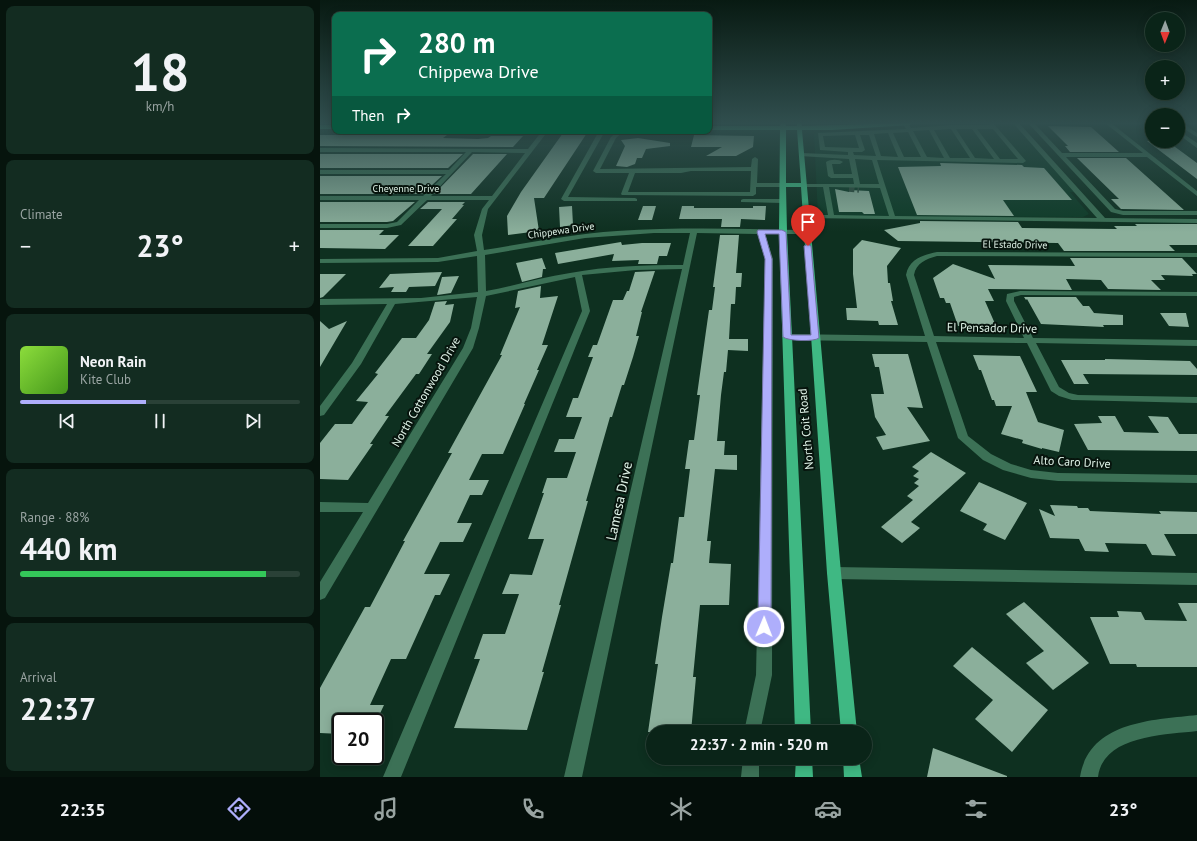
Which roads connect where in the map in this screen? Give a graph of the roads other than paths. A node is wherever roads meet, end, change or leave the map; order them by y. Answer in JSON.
{"nodes":[{"id":1,"x":463,"y":159,"type":"edge"},
{"id":2,"x":523,"y":159,"type":"edge"},
{"id":3,"x":586,"y":159,"type":"edge"},
{"id":4,"x":603,"y":159,"type":"edge"},
{"id":5,"x":755,"y":159,"type":"dead end"},
{"id":6,"x":783,"y":159,"type":"edge"},
{"id":7,"x":802,"y":159,"type":"edge"},
{"id":8,"x":839,"y":159,"type":"edge"},
{"id":9,"x":852,"y":159,"type":"edge"},
{"id":10,"x":877,"y":159,"type":"edge"},
{"id":11,"x":979,"y":159,"type":"edge"},
{"id":12,"x":1022,"y":159,"type":"edge"},
{"id":13,"x":1049,"y":159,"type":"edge"},
{"id":14,"x":1065,"y":159,"type":"edge"},
{"id":15,"x":1154,"y":159,"type":"edge"},
{"id":16,"x":998,"y":160,"type":"joint"},
{"id":17,"x":754,"y":169,"type":"junction"},
{"id":18,"x":633,"y":171,"type":"junction"},
{"id":19,"x":320,"y":172,"type":"edge"},
{"id":20,"x":451,"y":172,"type":"junction"},
{"id":21,"x":855,"y":176,"type":"junction"},
{"id":22,"x":754,"y":185,"type":"junction"},
{"id":23,"x":783,"y":185,"type":"junction"},
{"id":24,"x":804,"y":185,"type":"junction"},
{"id":25,"x":826,"y":185,"type":"junction"},
{"id":26,"x":838,"y":185,"type":"junction"},
{"id":27,"x":882,"y":186,"type":"junction"},
{"id":28,"x":858,"y":187,"type":"junction"},
{"id":29,"x":849,"y":190,"type":"tunnel mouth"},
{"id":30,"x":1197,"y":194,"type":"edge"},
{"id":31,"x":320,"y":198,"type":"edge"},
{"id":32,"x":424,"y":198,"type":"junction"},
{"id":33,"x":493,"y":198,"type":"junction"},
{"id":34,"x":783,"y":201,"type":"junction"},
{"id":35,"x":1197,"y":213,"type":"edge"},
{"id":36,"x":831,"y":214,"type":"dead end"},
{"id":37,"x":892,"y":214,"type":"dead end"},
{"id":38,"x":806,"y":217,"type":"junction"},
{"id":39,"x":1103,"y":220,"type":"junction"},
{"id":40,"x":1197,"y":221,"type":"edge"},
{"id":41,"x":320,"y":226,"type":"edge"},
{"id":42,"x":694,"y":232,"type":"junction"},
{"id":43,"x":761,"y":232,"type":"junction"},
{"id":44,"x":782,"y":232,"type":"junction"},
{"id":45,"x":806,"y":232,"type":"junction"},
{"id":46,"x":481,"y":254,"type":"junction"},
{"id":47,"x":1197,"y":255,"type":"edge"},
{"id":48,"x":320,"y":262,"type":"edge"},
{"id":49,"x":686,"y":267,"type":"junction"},
{"id":50,"x":578,"y":274,"type":"junction"},
{"id":51,"x":482,"y":294,"type":"junction"},
{"id":52,"x":1197,"y":294,"type":"edge"},
{"id":53,"x":320,"y":302,"type":"edge"},
{"id":54,"x":392,"y":302,"type":"junction"},
{"id":55,"x":787,"y":337,"type":"junction"},
{"id":56,"x":815,"y":338,"type":"junction"},
{"id":57,"x":930,"y":339,"type":"junction"},
{"id":58,"x":1029,"y":341,"type":"junction"},
{"id":59,"x":1197,"y":343,"type":"edge"},
{"id":60,"x":1197,"y":400,"type":"edge"},
{"id":61,"x":320,"y":413,"type":"edge"},
{"id":62,"x":1197,"y":479,"type":"edge"},
{"id":63,"x":320,"y":507,"type":"edge"},
{"id":64,"x":373,"y":508,"type":"junction"},
{"id":65,"x":834,"y":573,"type":"junction"},
{"id":66,"x":1197,"y":579,"type":"edge"},
{"id":67,"x":320,"y":594,"type":"edge"},
{"id":68,"x":1197,"y":723,"type":"edge"},
{"id":69,"x":753,"y":725,"type":"edge"},
{"id":70,"x":802,"y":725,"type":"edge"},
{"id":71,"x":848,"y":725,"type":"edge"},
{"id":72,"x":751,"y":765,"type":"edge"},
{"id":73,"x":804,"y":765,"type":"edge"},
{"id":74,"x":852,"y":765,"type":"edge"},
{"id":75,"x":392,"y":777,"type":"edge"},
{"id":76,"x":573,"y":777,"type":"edge"},
{"id":77,"x":750,"y":777,"type":"edge"},
{"id":78,"x":804,"y":777,"type":"edge"},
{"id":79,"x":853,"y":777,"type":"edge"},
{"id":80,"x":1089,"y":777,"type":"edge"}],
"edges":[{"from":1,"to":20,"type":"street"},
{"from":2,"to":33,"type":"street","name":"North Cottonwood Drive"},
{"from":3,"to":34,"type":"street"},
{"from":4,"to":18,"type":"street"},
{"from":5,"to":17,"type":"street"},
{"from":6,"to":23,"type":"main road","name":"North Coit Road"},
{"from":7,"to":24,"type":"main road","name":"North Coit Road"},
{"from":8,"to":21,"type":"street"},
{"from":9,"to":21,"type":"street"},
{"from":10,"to":27,"type":"street"},
{"from":11,"to":16,"type":"street"},
{"from":12,"to":16,"type":"street"},
{"from":13,"to":39,"type":"street"},
{"from":14,"to":35,"type":"street"},
{"from":15,"to":30,"type":"street"},
{"from":17,"to":18,"type":"street"},
{"from":17,"to":22,"type":"street"},
{"from":18,"to":22,"type":"street"},
{"from":19,"to":20,"type":"street"},
{"from":20,"to":32,"type":"street"},
{"from":21,"to":28,"type":"street"},
{"from":22,"to":23,"type":"street"},
{"from":23,"to":24,"type":"main road"},
{"from":23,"to":34,"type":"main road","name":"North Coit Road"},
{"from":24,"to":25,"type":"street"},
{"from":24,"to":38,"type":"main road","name":"North Coit Road"},
{"from":25,"to":26,"type":"street"},
{"from":25,"to":36,"type":"street"},
{"from":26,"to":28,"type":"street"},
{"from":26,"to":29,"type":"street"},
{"from":27,"to":28,"type":"street"},
{"from":27,"to":37,"type":"street"},
{"from":31,"to":32,"type":"street","name":"Cheyenne Drive"},
{"from":32,"to":33,"type":"street","name":"Cheyenne Drive"},
{"from":32,"to":41,"type":"street"},
{"from":33,"to":46,"type":"street","name":"North Cottonwood Drive"},
{"from":34,"to":44,"type":"main road","name":"North Coit Road"},
{"from":38,"to":39,"type":"street"},
{"from":38,"to":45,"type":"main road","name":"North Coit Road"},
{"from":39,"to":40,"type":"street"},
{"from":42,"to":43,"type":"street","name":"Chippewa Drive"},
{"from":42,"to":46,"type":"street","name":"Chippewa Drive"},
{"from":42,"to":49,"type":"street","name":"Lamesa Drive"},
{"from":43,"to":44,"type":"street","name":"Chippewa Drive"},
{"from":43,"to":69,"type":"street"},
{"from":44,"to":45,"type":"street","name":"Chippewa Drive"},
{"from":44,"to":55,"type":"main road","name":"North Coit Road"},
{"from":45,"to":56,"type":"main road","name":"North Coit Road"},
{"from":46,"to":48,"type":"street","name":"Chippewa Drive"},
{"from":46,"to":51,"type":"street","name":"North Cottonwood Drive"},
{"from":47,"to":57,"type":"street","name":"El Estado Drive"},
{"from":49,"to":50,"type":"street"},
{"from":49,"to":76,"type":"street","name":"Lamesa Drive"},
{"from":50,"to":51,"type":"street"},
{"from":50,"to":75,"type":"street"},
{"from":51,"to":54,"type":"street"},
{"from":51,"to":64,"type":"street","name":"North Cottonwood Drive"},
{"from":52,"to":58,"type":"street"},
{"from":53,"to":54,"type":"street"},
{"from":54,"to":61,"type":"street"},
{"from":55,"to":56,"type":"street","name":"El Pensador Drive"},
{"from":55,"to":70,"type":"main road","name":"North Coit Road"},
{"from":56,"to":57,"type":"street","name":"El Pensador Drive"},
{"from":56,"to":65,"type":"main road","name":"North Coit Road"},
{"from":57,"to":58,"type":"street","name":"El Pensador Drive"},
{"from":57,"to":62,"type":"street","name":"Alto Caro Drive"},
{"from":58,"to":59,"type":"street","name":"El Pensador Drive"},
{"from":58,"to":60,"type":"street"},
{"from":63,"to":64,"type":"street"},
{"from":64,"to":67,"type":"street","name":"North Cottonwood Drive"},
{"from":65,"to":66,"type":"street"},
{"from":65,"to":71,"type":"main road","name":"North Coit Road"},
{"from":68,"to":80,"type":"street"},
{"from":72,"to":77,"type":"street"},
{"from":73,"to":78,"type":"main road"},
{"from":74,"to":79,"type":"main road"}]}
